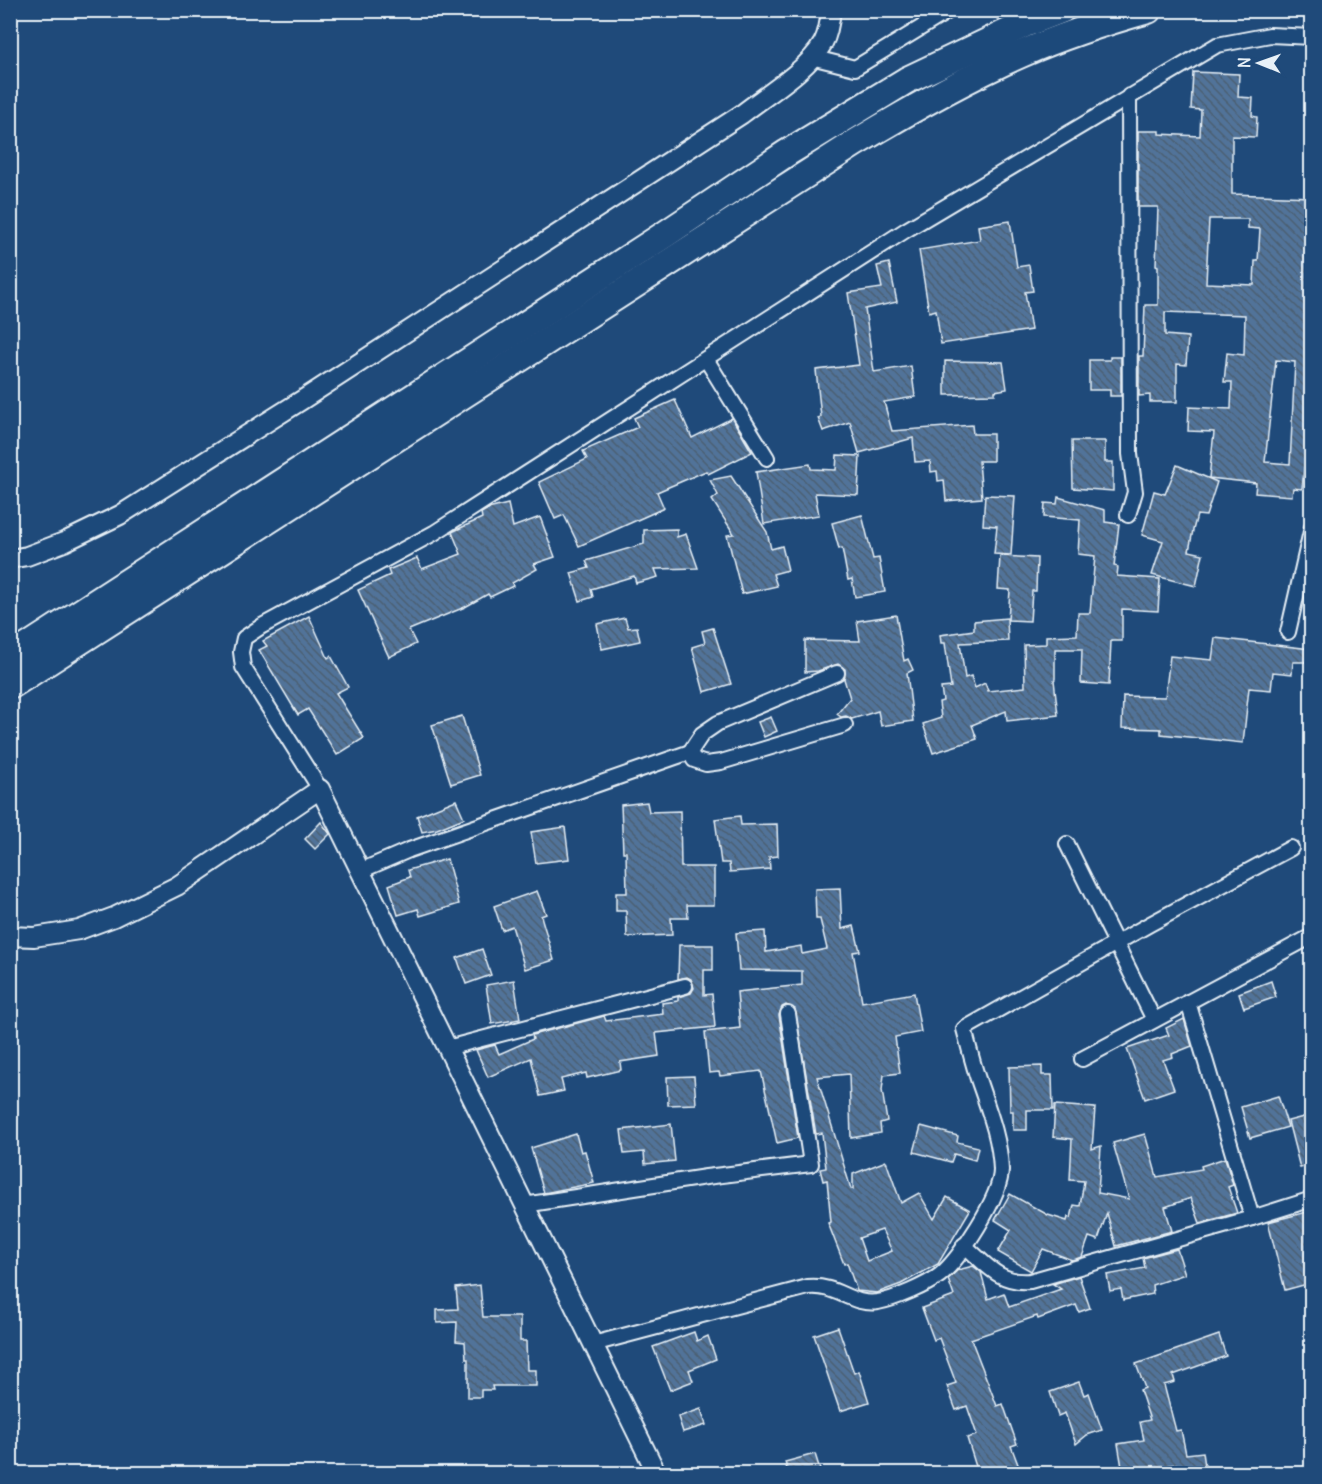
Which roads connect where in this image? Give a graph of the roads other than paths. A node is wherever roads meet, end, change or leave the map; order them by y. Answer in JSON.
{"nodes":[{"id":1,"x":831,"y":10,"type":"edge"},
{"id":2,"x":950,"y":10,"type":"edge"},
{"id":3,"x":1061,"y":10,"type":"edge"},
{"id":4,"x":1148,"y":10,"type":"edge"},
{"id":5,"x":1311,"y":37,"type":"edge"},
{"id":6,"x":811,"y":57,"type":"junction"},
{"id":7,"x":1129,"y":96,"type":"junction"},
{"id":8,"x":706,"y":359,"type":"junction"},
{"id":9,"x":767,"y":458,"type":"dead end"},
{"id":10,"x":1128,"y":515,"type":"dead end"},
{"id":11,"x":1311,"y":527,"type":"edge"},
{"id":12,"x":10,"y":559,"type":"edge"},
{"id":13,"x":1288,"y":632,"type":"dead end"},
{"id":14,"x":10,"y":658,"type":"edge"},
{"id":15,"x":837,"y":673,"type":"dead end"},
{"id":16,"x":10,"y":687,"type":"edge"},
{"id":17,"x":844,"y":725,"type":"dead end"},
{"id":18,"x":690,"y":752,"type":"junction"},
{"id":19,"x":320,"y":789,"type":"junction"},
{"id":20,"x":1067,"y":844,"type":"dead end"},
{"id":21,"x":1291,"y":848,"type":"dead end"},
{"id":22,"x":360,"y":871,"type":"junction"},
{"id":23,"x":10,"y":936,"type":"edge"},
{"id":24,"x":1311,"y":936,"type":"edge"},
{"id":25,"x":1116,"y":944,"type":"junction"},
{"id":26,"x":685,"y":986,"type":"dead end"},
{"id":27,"x":1188,"y":1002,"type":"junction"},
{"id":28,"x":788,"y":1014,"type":"dead end"},
{"id":29,"x":1154,"y":1020,"type":"junction"},
{"id":30,"x":447,"y":1047,"type":"junction"},
{"id":31,"x":1082,"y":1059,"type":"dead end"},
{"id":32,"x":1311,"y":1198,"type":"edge"},
{"id":33,"x":524,"y":1205,"type":"junction"},
{"id":34,"x":1252,"y":1218,"type":"junction"},
{"id":35,"x":964,"y":1245,"type":"junction"},
{"id":36,"x":593,"y":1344,"type":"junction"},
{"id":37,"x":657,"y":1473,"type":"edge"}],
"edges":[{"from":1,"to":6,"type":"street"},
{"from":2,"to":6,"type":"street"},
{"from":3,"to":14,"type":"highway"},
{"from":4,"to":16,"type":"highway"},
{"from":5,"to":7,"type":"street"},
{"from":6,"to":12,"type":"street"},
{"from":7,"to":8,"type":"street"},
{"from":7,"to":10,"type":"street"},
{"from":8,"to":9,"type":"street"},
{"from":8,"to":19,"type":"street"},
{"from":11,"to":13,"type":"street"},
{"from":15,"to":18,"type":"street"},
{"from":17,"to":18,"type":"street"},
{"from":18,"to":22,"type":"street"},
{"from":19,"to":22,"type":"street"},
{"from":19,"to":23,"type":"street"},
{"from":20,"to":25,"type":"street"},
{"from":21,"to":25,"type":"street"},
{"from":22,"to":30,"type":"street"},
{"from":24,"to":27,"type":"street"},
{"from":25,"to":29,"type":"street"},
{"from":25,"to":35,"type":"street"},
{"from":26,"to":30,"type":"street"},
{"from":27,"to":29,"type":"street"},
{"from":27,"to":34,"type":"street"},
{"from":28,"to":33,"type":"street"},
{"from":29,"to":31,"type":"street"},
{"from":30,"to":33,"type":"street"},
{"from":32,"to":34,"type":"street"},
{"from":33,"to":36,"type":"street"},
{"from":34,"to":35,"type":"street"},
{"from":35,"to":36,"type":"street"},
{"from":36,"to":37,"type":"street"}]}
